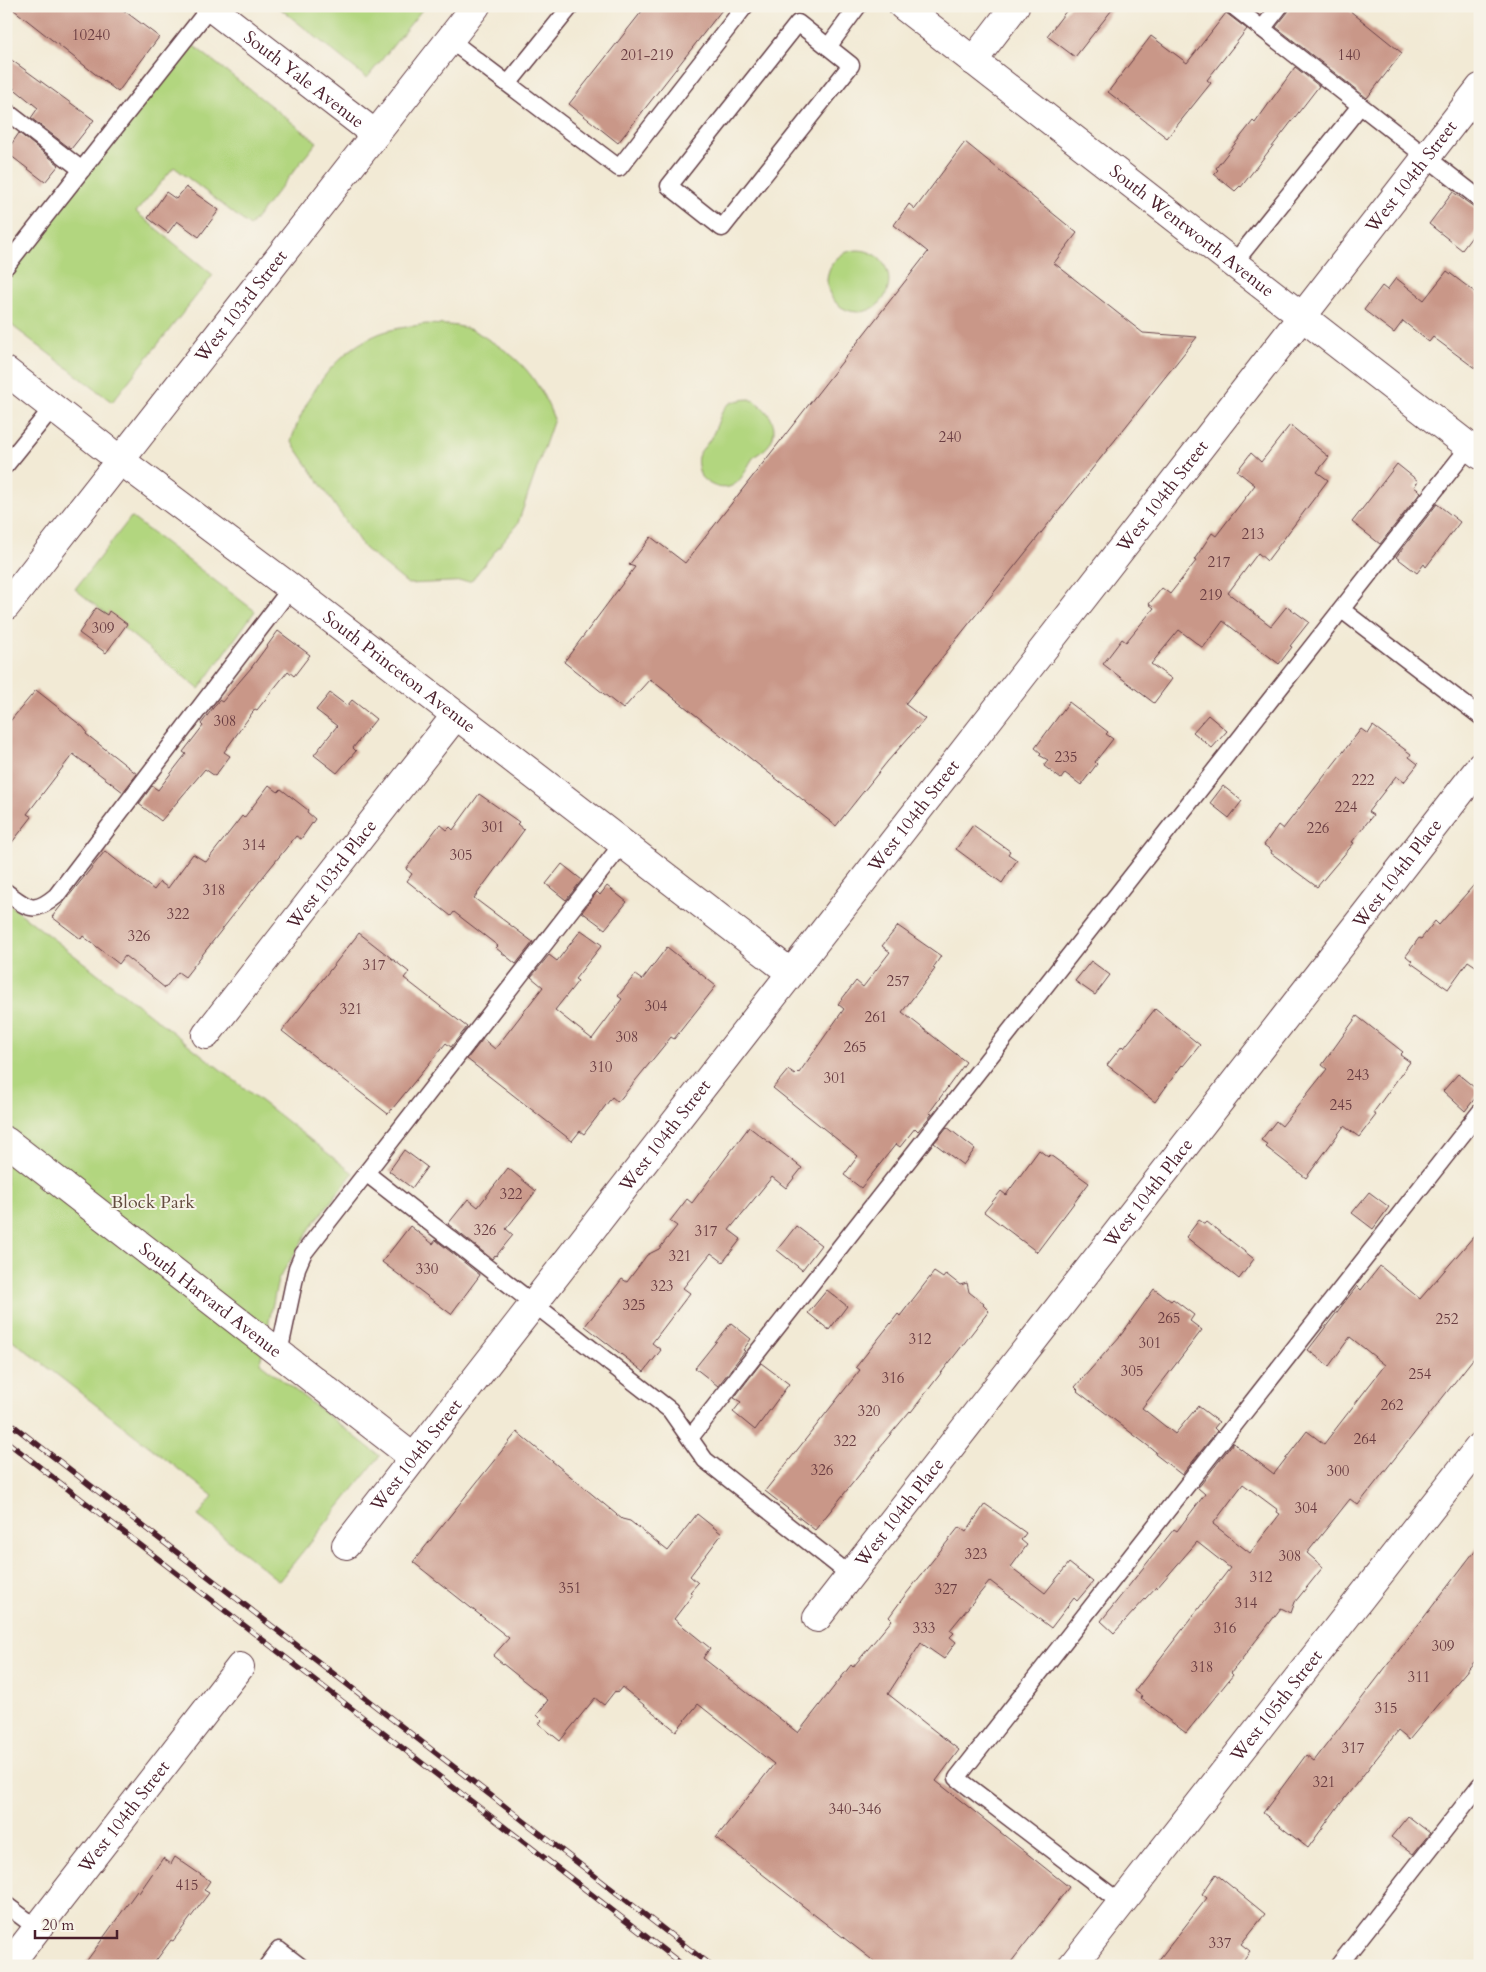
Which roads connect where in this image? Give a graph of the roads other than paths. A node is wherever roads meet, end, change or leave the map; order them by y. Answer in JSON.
{"nodes":[{"id":1,"x":476,"y":6,"type":"edge"},
{"id":2,"x":571,"y":6,"type":"edge"},
{"id":3,"x":745,"y":6,"type":"edge"},
{"id":4,"x":858,"y":6,"type":"edge"},
{"id":5,"x":904,"y":6,"type":"edge"},
{"id":6,"x":1015,"y":6,"type":"edge"},
{"id":7,"x":1233,"y":6,"type":"edge"},
{"id":8,"x":1280,"y":6,"type":"edge"},
{"id":9,"x":210,"y":7,"type":"edge"},
{"id":10,"x":1262,"y":29,"type":"junction"},
{"id":11,"x":450,"y":40,"type":"junction"},
{"id":12,"x":828,"y":47,"type":"junction"},
{"id":13,"x":973,"y":61,"type":"junction"},
{"id":14,"x":508,"y":84,"type":"junction"},
{"id":15,"x":1480,"y":88,"type":"edge"},
{"id":16,"x":1360,"y":106,"type":"junction"},
{"id":17,"x":6,"y":111,"type":"edge"},
{"id":18,"x":375,"y":134,"type":"junction"},
{"id":19,"x":1425,"y":157,"type":"junction"},
{"id":20,"x":82,"y":170,"type":"junction"},
{"id":21,"x":1480,"y":199,"type":"edge"},
{"id":22,"x":1234,"y":263,"type":"junction"},
{"id":23,"x":6,"y":266,"type":"edge"},
{"id":24,"x":1301,"y":316,"type":"junction"},
{"id":25,"x":6,"y":371,"type":"edge"},
{"id":26,"x":53,"y":407,"type":"junction"},
{"id":27,"x":1474,"y":451,"type":"edge"},
{"id":28,"x":120,"y":460,"type":"junction"},
{"id":29,"x":6,"y":465,"type":"edge"},
{"id":30,"x":291,"y":588,"type":"junction"},
{"id":31,"x":6,"y":606,"type":"edge"},
{"id":32,"x":1342,"y":610,"type":"junction"},
{"id":33,"x":456,"y":715,"type":"junction"},
{"id":34,"x":1480,"y":716,"type":"edge"},
{"id":35,"x":1480,"y":767,"type":"edge"},
{"id":36,"x":623,"y":844,"type":"junction"},
{"id":37,"x":6,"y":892,"type":"edge"},
{"id":38,"x":791,"y":973,"type":"junction"},
{"id":39,"x":206,"y":1035,"type":"dead end"},
{"id":40,"x":1480,"y":1112,"type":"edge"},
{"id":41,"x":6,"y":1141,"type":"edge"},
{"id":42,"x":366,"y":1173,"type":"junction"},
{"id":43,"x":534,"y":1304,"type":"junction"},
{"id":44,"x":279,"y":1353,"type":"junction"},
{"id":45,"x":690,"y":1438,"type":"junction"},
{"id":46,"x":1480,"y":1446,"type":"edge"},
{"id":47,"x":414,"y":1458,"type":"junction"},
{"id":48,"x":346,"y":1545,"type":"dead end"},
{"id":49,"x":850,"y":1575,"type":"junction"},
{"id":50,"x":817,"y":1618,"type":"dead end"},
{"id":51,"x":240,"y":1667,"type":"dead end"},
{"id":52,"x":1480,"y":1785,"type":"edge"},
{"id":53,"x":1121,"y":1903,"type":"junction"},
{"id":54,"x":6,"y":1905,"type":"edge"},
{"id":55,"x":37,"y":1928,"type":"junction"},
{"id":56,"x":8,"y":1966,"type":"edge"},
{"id":57,"x":267,"y":1966,"type":"edge"},
{"id":58,"x":300,"y":1966,"type":"edge"},
{"id":59,"x":1072,"y":1966,"type":"edge"},
{"id":60,"x":1338,"y":1966,"type":"edge"}],
"edges":[{"from":1,"to":11,"type":"street","name":"West 103rd Street"},
{"from":2,"to":14,"type":"lane"},
{"from":3,"to":14,"type":"lane"},
{"from":4,"to":12,"type":"lane"},
{"from":5,"to":13,"type":"street","name":"South Wentworth Avenue"},
{"from":6,"to":13,"type":"street"},
{"from":7,"to":10,"type":"lane"},
{"from":8,"to":10,"type":"lane"},
{"from":9,"to":18,"type":"street","name":"South Yale Avenue"},
{"from":9,"to":20,"type":"lane"},
{"from":10,"to":16,"type":"lane"},
{"from":11,"to":14,"type":"lane"},
{"from":11,"to":18,"type":"street","name":"West 103rd Street"},
{"from":12,"to":12,"type":"lane"},
{"from":13,"to":22,"type":"street","name":"South Wentworth Avenue"},
{"from":15,"to":19,"type":"street","name":"West 104th Street"},
{"from":16,"to":19,"type":"lane"},
{"from":16,"to":22,"type":"lane"},
{"from":17,"to":20,"type":"lane"},
{"from":18,"to":28,"type":"street","name":"West 103rd Street"},
{"from":19,"to":21,"type":"lane"},
{"from":19,"to":24,"type":"street","name":"West 104th Street"},
{"from":20,"to":23,"type":"lane"},
{"from":22,"to":24,"type":"street","name":"South Wentworth Avenue"},
{"from":24,"to":27,"type":"street","name":"South Wentworth Avenue"},
{"from":24,"to":38,"type":"street","name":"West 104th Street"},
{"from":25,"to":26,"type":"street","name":"South Princeton Avenue"},
{"from":26,"to":28,"type":"street","name":"South Princeton Avenue"},
{"from":26,"to":29,"type":"lane"},
{"from":27,"to":32,"type":"lane"},
{"from":28,"to":30,"type":"street","name":"South Princeton Avenue"},
{"from":28,"to":31,"type":"street","name":"West 103rd Street"},
{"from":30,"to":33,"type":"street","name":"South Princeton Avenue"},
{"from":30,"to":37,"type":"lane"},
{"from":32,"to":34,"type":"lane"},
{"from":32,"to":45,"type":"lane"},
{"from":33,"to":36,"type":"street","name":"South Princeton Avenue"},
{"from":33,"to":39,"type":"street","name":"West 103rd Place"},
{"from":35,"to":49,"type":"street","name":"West 104th Place"},
{"from":36,"to":38,"type":"street","name":"South Princeton Avenue"},
{"from":36,"to":42,"type":"lane"},
{"from":38,"to":43,"type":"street","name":"West 104th Street"},
{"from":40,"to":53,"type":"lane"},
{"from":41,"to":44,"type":"street","name":"South Harvard Avenue"},
{"from":42,"to":43,"type":"lane"},
{"from":42,"to":44,"type":"lane"},
{"from":43,"to":45,"type":"lane"},
{"from":43,"to":47,"type":"street","name":"West 104th Street"},
{"from":44,"to":47,"type":"street","name":"South Harvard Avenue"},
{"from":45,"to":49,"type":"lane"},
{"from":46,"to":53,"type":"street","name":"West 105th Street"},
{"from":47,"to":48,"type":"street","name":"West 104th Street"},
{"from":49,"to":50,"type":"street","name":"West 104th Place"},
{"from":51,"to":55,"type":"street","name":"West 104th Street"},
{"from":52,"to":60,"type":"lane"},
{"from":53,"to":59,"type":"street","name":"West 105th Street"},
{"from":54,"to":55,"type":"lane"},
{"from":55,"to":56,"type":"street","name":"West 104th Street"},
{"from":57,"to":58,"type":"lane"}]}
